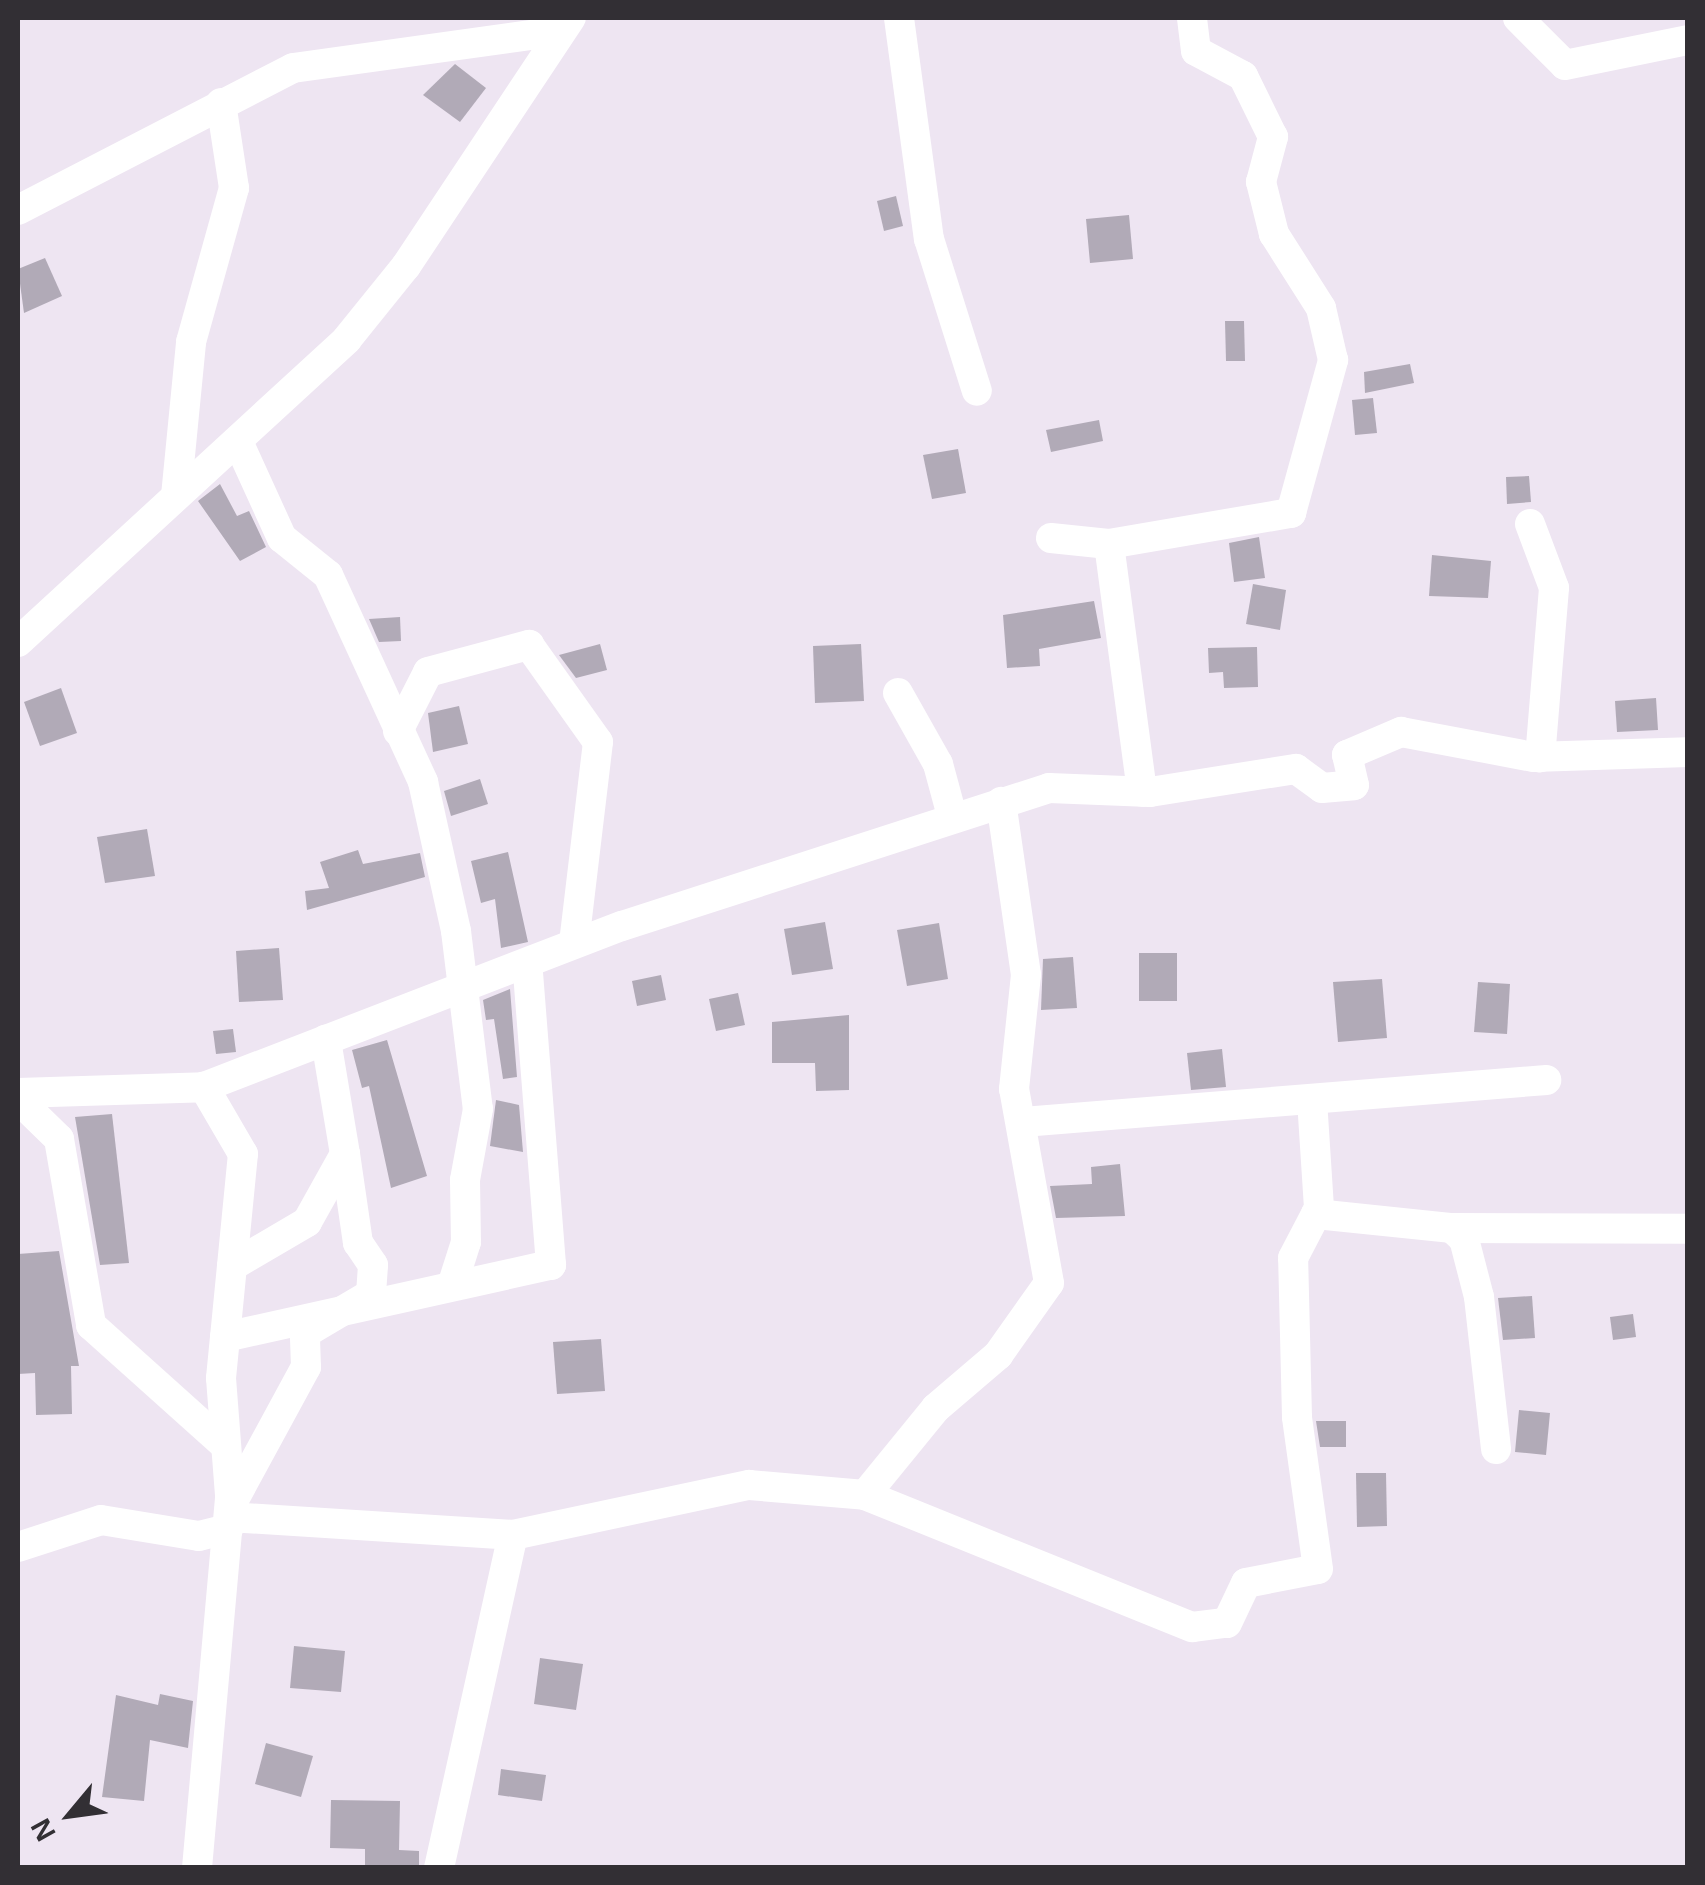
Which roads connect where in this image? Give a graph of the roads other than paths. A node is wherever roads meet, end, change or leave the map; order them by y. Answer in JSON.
{"nodes":[{"id":1,"x":899,"y":18,"type":"edge"},
{"id":2,"x":1192,"y":18,"type":"edge"},
{"id":3,"x":1518,"y":18,"type":"edge"},
{"id":4,"x":564,"y":24,"type":"edge"},
{"id":5,"x":1688,"y":40,"type":"edge"},
{"id":6,"x":221,"y":103,"type":"junction"},
{"id":7,"x":18,"y":210,"type":"edge"},
{"id":8,"x":977,"y":390,"type":"dead end"},
{"id":9,"x":240,"y":446,"type":"junction"},
{"id":10,"x":176,"y":496,"type":"junction"},
{"id":11,"x":1530,"y":524,"type":"dead end"},
{"id":12,"x":1051,"y":538,"type":"dead end"},
{"id":13,"x":1109,"y":544,"type":"junction"},
{"id":14,"x":18,"y":642,"type":"edge"},
{"id":15,"x":898,"y":694,"type":"dead end"},
{"id":16,"x":398,"y":730,"type":"junction"},
{"id":17,"x":1688,"y":752,"type":"edge"},
{"id":18,"x":1540,"y":757,"type":"junction"},
{"id":19,"x":1142,"y":792,"type":"junction"},
{"id":20,"x":1002,"y":802,"type":"junction"},
{"id":21,"x":952,"y":816,"type":"junction"},
{"id":22,"x":574,"y":944,"type":"junction"},
{"id":23,"x":526,"y":962,"type":"junction"},
{"id":24,"x":459,"y":988,"type":"junction"},
{"id":25,"x":326,"y":1040,"type":"junction"},
{"id":26,"x":1546,"y":1080,"type":"dead end"},
{"id":27,"x":204,"y":1087,"type":"junction"},
{"id":28,"x":18,"y":1096,"type":"edge"},
{"id":29,"x":1312,"y":1099,"type":"junction"},
{"id":30,"x":1023,"y":1122,"type":"junction"},
{"id":31,"x":345,"y":1154,"type":"junction"},
{"id":32,"x":1316,"y":1214,"type":"junction"},
{"id":33,"x":1452,"y":1228,"type":"junction"},
{"id":34,"x":1688,"y":1229,"type":"edge"},
{"id":35,"x":232,"y":1266,"type":"junction"},
{"id":36,"x":452,"y":1286,"type":"junction"},
{"id":37,"x":356,"y":1308,"type":"junction"},
{"id":38,"x":225,"y":1336,"type":"junction"},
{"id":39,"x":226,"y":1446,"type":"junction"},
{"id":40,"x":1496,"y":1449,"type":"dead end"},
{"id":41,"x":866,"y":1495,"type":"junction"},
{"id":42,"x":229,"y":1518,"type":"junction"},
{"id":43,"x":513,"y":1535,"type":"junction"},
{"id":44,"x":18,"y":1547,"type":"edge"},
{"id":45,"x":197,"y":1868,"type":"edge"},
{"id":46,"x":439,"y":1868,"type":"edge"}],
"edges":[{"from":1,"to":8,"type":"street"},
{"from":2,"to":13,"type":"street"},
{"from":3,"to":5,"type":"street"},
{"from":4,"to":6,"type":"street"},
{"from":4,"to":9,"type":"street"},
{"from":6,"to":7,"type":"street"},
{"from":6,"to":10,"type":"street"},
{"from":9,"to":10,"type":"street"},
{"from":9,"to":16,"type":"street"},
{"from":10,"to":14,"type":"street"},
{"from":11,"to":18,"type":"street"},
{"from":12,"to":13,"type":"street"},
{"from":13,"to":19,"type":"street"},
{"from":15,"to":21,"type":"street"},
{"from":16,"to":22,"type":"street"},
{"from":16,"to":24,"type":"street"},
{"from":17,"to":18,"type":"street"},
{"from":18,"to":19,"type":"street"},
{"from":19,"to":20,"type":"street"},
{"from":20,"to":21,"type":"street"},
{"from":20,"to":30,"type":"street"},
{"from":21,"to":22,"type":"street"},
{"from":22,"to":23,"type":"street"},
{"from":23,"to":24,"type":"street"},
{"from":23,"to":36,"type":"street"},
{"from":24,"to":25,"type":"street"},
{"from":24,"to":36,"type":"street"},
{"from":25,"to":27,"type":"street"},
{"from":25,"to":31,"type":"street"},
{"from":26,"to":29,"type":"street"},
{"from":27,"to":28,"type":"street"},
{"from":27,"to":35,"type":"street"},
{"from":28,"to":39,"type":"street"},
{"from":29,"to":30,"type":"street"},
{"from":29,"to":32,"type":"street"},
{"from":30,"to":41,"type":"street"},
{"from":31,"to":35,"type":"street"},
{"from":31,"to":37,"type":"street"},
{"from":32,"to":33,"type":"street"},
{"from":32,"to":41,"type":"street"},
{"from":33,"to":34,"type":"street"},
{"from":33,"to":40,"type":"street"},
{"from":35,"to":38,"type":"street"},
{"from":36,"to":37,"type":"street"},
{"from":37,"to":38,"type":"street"},
{"from":37,"to":42,"type":"street"},
{"from":38,"to":39,"type":"street"},
{"from":39,"to":42,"type":"street"},
{"from":41,"to":43,"type":"street"},
{"from":42,"to":43,"type":"street"},
{"from":42,"to":44,"type":"street"},
{"from":42,"to":45,"type":"street"},
{"from":43,"to":46,"type":"street"}]}
